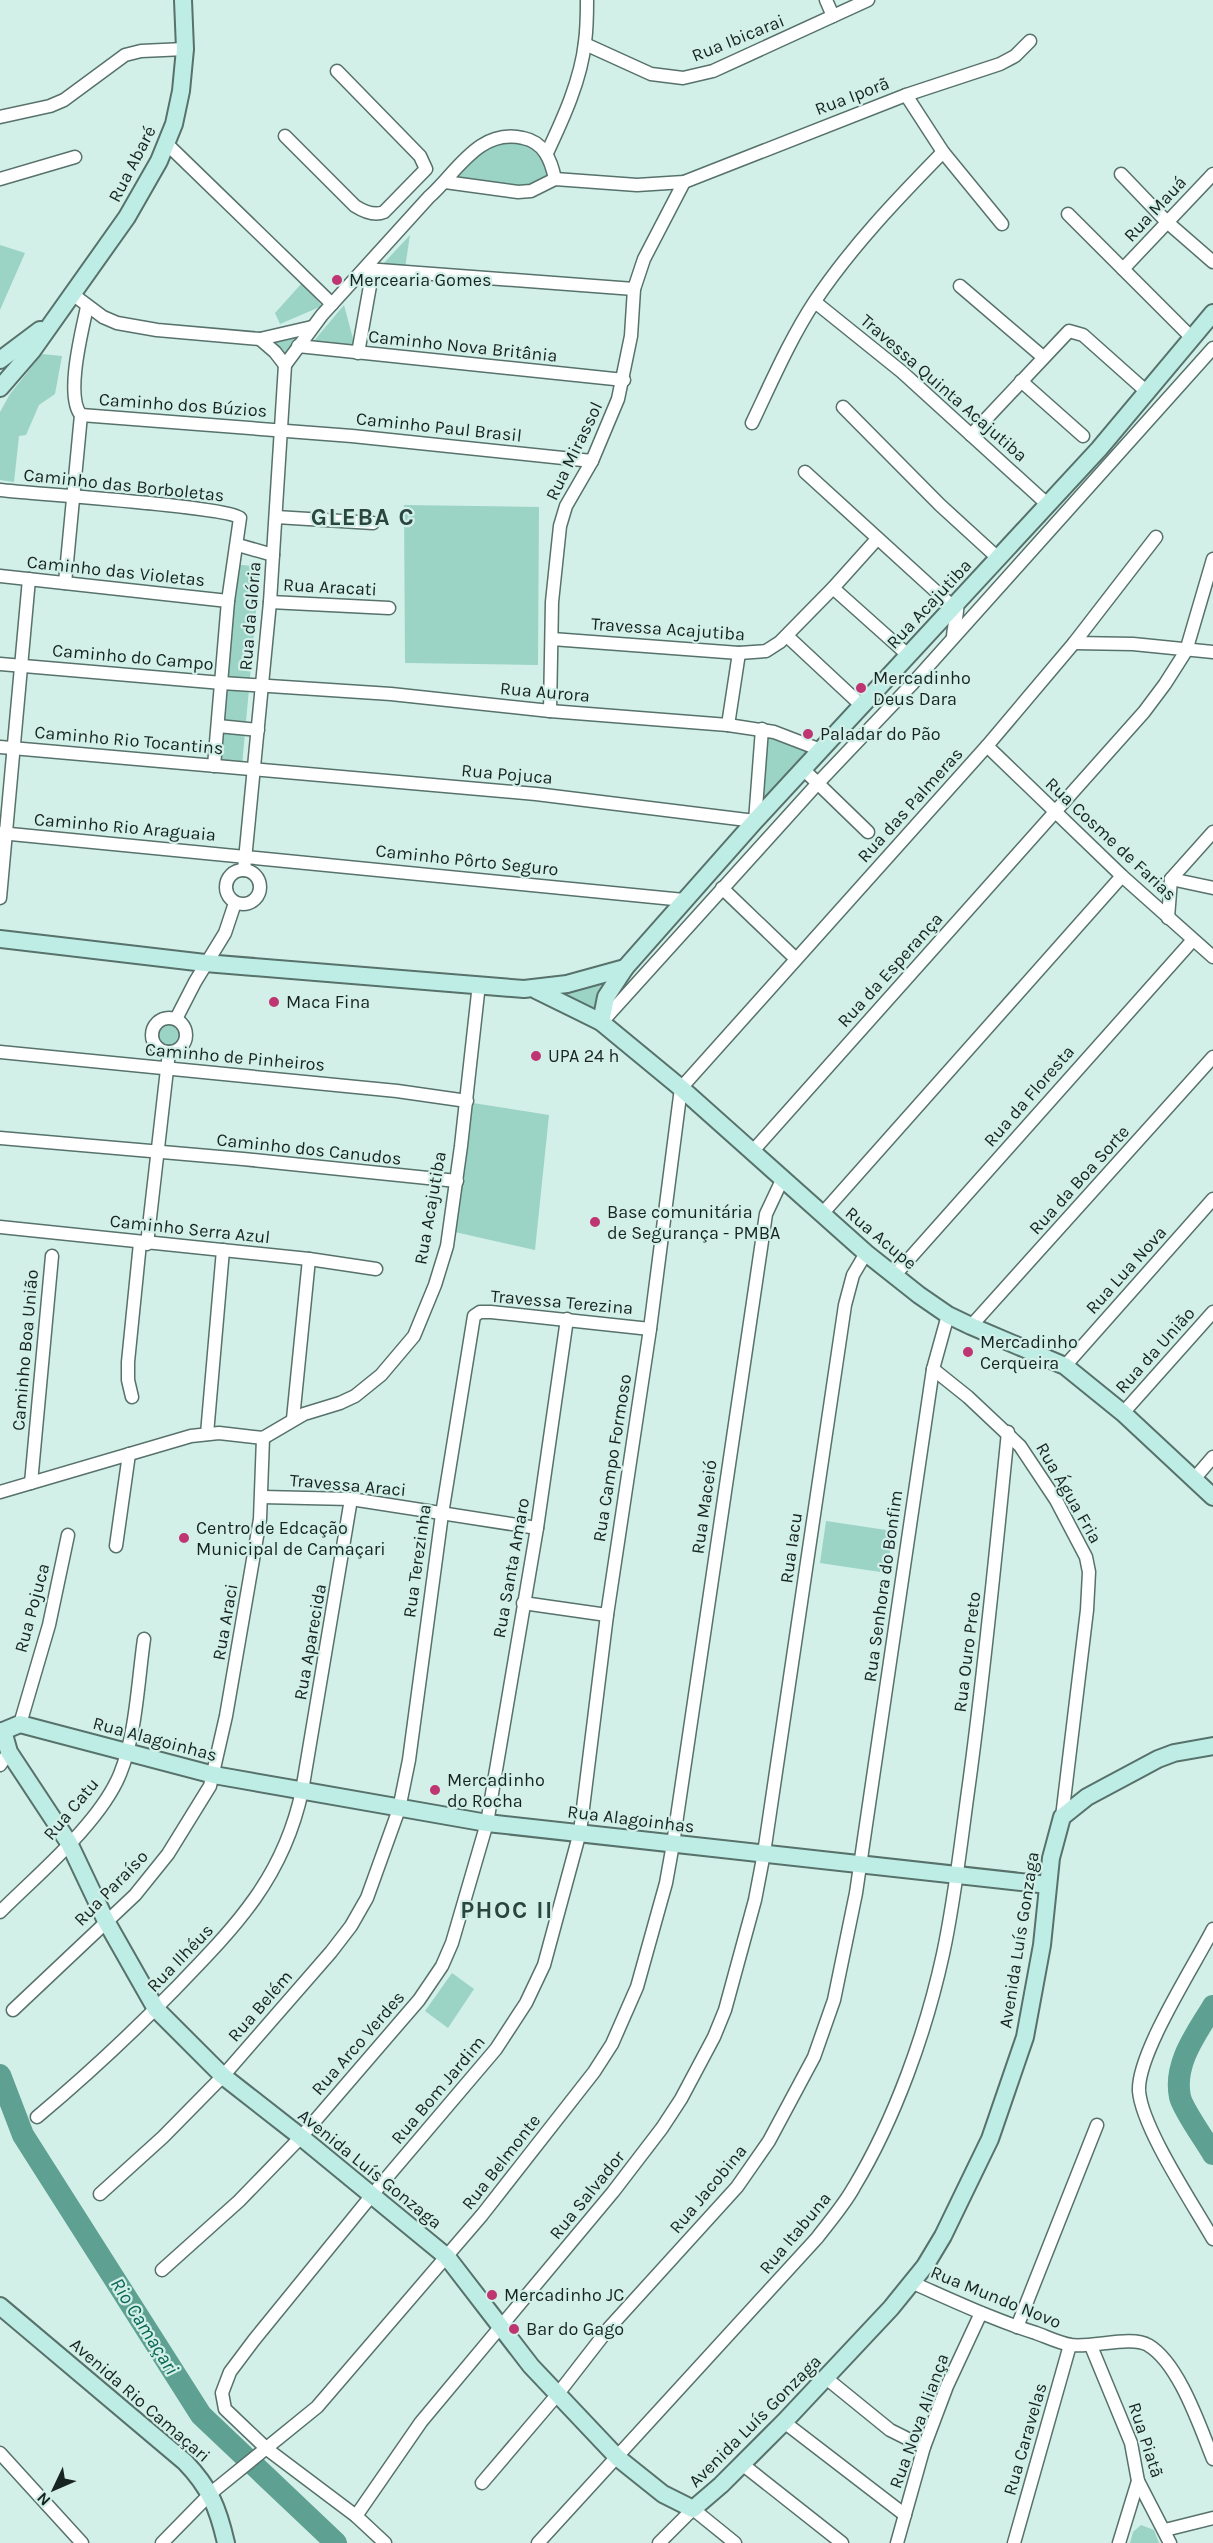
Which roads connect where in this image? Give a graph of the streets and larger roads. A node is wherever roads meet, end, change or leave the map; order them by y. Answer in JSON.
{"nodes":[{"id":1,"x":183,"y":0,"type":"edge"},
{"id":2,"x":587,"y":0,"type":"edge"},
{"id":3,"x":826,"y":0,"type":"edge"},
{"id":4,"x":867,"y":0,"type":"edge"},
{"id":5,"x":833,"y":16,"type":"junction"},
{"id":6,"x":1030,"y":41,"type":"dead end"},
{"id":7,"x":585,"y":44,"type":"junction"},
{"id":8,"x":185,"y":49,"type":"junction"},
{"id":9,"x":337,"y":71,"type":"dead end"},
{"id":10,"x":906,"y":95,"type":"junction"},
{"id":11,"x":0,"y":117,"type":"edge"},
{"id":12,"x":285,"y":136,"type":"dead end"},
{"id":13,"x":167,"y":144,"type":"junction"},
{"id":14,"x":943,"y":152,"type":"junction"},
{"id":15,"x":547,"y":153,"type":"junction"},
{"id":16,"x":75,"y":157,"type":"dead end"},
{"id":17,"x":1121,"y":174,"type":"dead end"},
{"id":18,"x":1213,"y":174,"type":"edge"},
{"id":19,"x":0,"y":179,"type":"edge"},
{"id":20,"x":555,"y":179,"type":"junction"},
{"id":21,"x":445,"y":182,"type":"junction"},
{"id":22,"x":684,"y":182,"type":"junction"},
{"id":23,"x":401,"y":195,"type":"junction"},
{"id":24,"x":417,"y":210,"type":"junction"},
{"id":25,"x":1068,"y":214,"type":"dead end"},
{"id":26,"x":1167,"y":222,"type":"junction"},
{"id":27,"x":1002,"y":224,"type":"dead end"},
{"id":28,"x":1213,"y":262,"type":"edge"},
{"id":29,"x":369,"y":269,"type":"junction"},
{"id":30,"x":1123,"y":269,"type":"junction"},
{"id":31,"x":960,"y":286,"type":"dead end"},
{"id":32,"x":634,"y":289,"type":"junction"},
{"id":33,"x":71,"y":293,"type":"junction"},
{"id":34,"x":815,"y":302,"type":"junction"},
{"id":35,"x":332,"y":304,"type":"junction"},
{"id":36,"x":87,"y":307,"type":"junction"},
{"id":37,"x":1213,"y":313,"type":"edge"},
{"id":38,"x":51,"y":322,"type":"junction"},
{"id":39,"x":313,"y":326,"type":"junction"},
{"id":40,"x":1192,"y":338,"type":"junction"},
{"id":41,"x":260,"y":339,"type":"junction"},
{"id":42,"x":298,"y":346,"type":"junction"},
{"id":43,"x":1213,"y":348,"type":"edge"},
{"id":44,"x":358,"y":353,"type":"junction"},
{"id":45,"x":1043,"y":357,"type":"junction"},
{"id":46,"x":0,"y":360,"type":"edge"},
{"id":47,"x":285,"y":365,"type":"junction"},
{"id":48,"x":624,"y":380,"type":"junction"},
{"id":49,"x":1022,"y":381,"type":"junction"},
{"id":50,"x":0,"y":388,"type":"edge"},
{"id":51,"x":1147,"y":392,"type":"junction"},
{"id":52,"x":843,"y":407,"type":"dead end"},
{"id":53,"x":1130,"y":412,"type":"junction"},
{"id":54,"x":81,"y":415,"type":"junction"},
{"id":55,"x":752,"y":423,"type":"dead end"},
{"id":56,"x":1145,"y":424,"type":"junction"},
{"id":57,"x":282,"y":430,"type":"junction"},
{"id":58,"x":971,"y":435,"type":"junction"},
{"id":59,"x":1083,"y":436,"type":"dead end"},
{"id":60,"x":1104,"y":442,"type":"junction"},
{"id":61,"x":1118,"y":454,"type":"junction"},
{"id":62,"x":592,"y":461,"type":"junction"},
{"id":63,"x":805,"y":472,"type":"dead end"},
{"id":64,"x":0,"y":490,"type":"edge"},
{"id":65,"x":74,"y":497,"type":"junction"},
{"id":66,"x":1046,"y":503,"type":"junction"},
{"id":67,"x":276,"y":517,"type":"junction"},
{"id":68,"x":374,"y":523,"type":"dead end"},
{"id":69,"x":1156,"y":537,"type":"dead end"},
{"id":70,"x":878,"y":539,"type":"junction"},
{"id":71,"x":238,"y":545,"type":"junction"},
{"id":72,"x":273,"y":555,"type":"junction"},
{"id":73,"x":998,"y":558,"type":"junction"},
{"id":74,"x":1213,"y":559,"type":"edge"},
{"id":75,"x":0,"y":576,"type":"edge"},
{"id":76,"x":29,"y":579,"type":"junction"},
{"id":77,"x":65,"y":583,"type":"junction"},
{"id":78,"x":833,"y":588,"type":"junction"},
{"id":79,"x":228,"y":601,"type":"junction"},
{"id":80,"x":270,"y":602,"type":"junction"},
{"id":81,"x":955,"y":604,"type":"junction"},
{"id":82,"x":389,"y":608,"type":"dead end"},
{"id":83,"x":787,"y":636,"type":"junction"},
{"id":84,"x":953,"y":638,"type":"junction"},
{"id":85,"x":552,"y":639,"type":"junction"},
{"id":86,"x":1074,"y":643,"type":"junction"},
{"id":87,"x":1186,"y":651,"type":"junction"},
{"id":88,"x":1213,"y":652,"type":"edge"},
{"id":89,"x":739,"y":653,"type":"junction"},
{"id":90,"x":908,"y":655,"type":"junction"},
{"id":91,"x":0,"y":664,"type":"edge"},
{"id":92,"x":20,"y":665,"type":"junction"},
{"id":93,"x":222,"y":683,"type":"junction"},
{"id":94,"x":263,"y":684,"type":"junction"},
{"id":95,"x":861,"y":705,"type":"junction"},
{"id":96,"x":550,"y":711,"type":"junction"},
{"id":97,"x":728,"y":725,"type":"junction"},
{"id":98,"x":218,"y":726,"type":"junction"},
{"id":99,"x":762,"y":729,"type":"junction"},
{"id":100,"x":258,"y":730,"type":"junction"},
{"id":101,"x":987,"y":746,"type":"junction"},
{"id":102,"x":0,"y":747,"type":"edge"},
{"id":103,"x":14,"y":747,"type":"junction"},
{"id":104,"x":821,"y":750,"type":"junction"},
{"id":105,"x":214,"y":766,"type":"junction"},
{"id":106,"x":255,"y":769,"type":"junction"},
{"id":107,"x":803,"y":769,"type":"junction"},
{"id":108,"x":818,"y":783,"type":"junction"},
{"id":109,"x":1056,"y":812,"type":"junction"},
{"id":110,"x":755,"y":821,"type":"junction"},
{"id":111,"x":868,"y":832,"type":"dead end"},
{"id":112,"x":1213,"y":832,"type":"edge"},
{"id":113,"x":3,"y":833,"type":"edge"},
{"id":114,"x":246,"y":857,"type":"junction"},
{"id":115,"x":244,"y":870,"type":"junction"},
{"id":116,"x":1122,"y":876,"type":"junction"},
{"id":117,"x":1171,"y":879,"type":"junction"},
{"id":118,"x":722,"y":888,"type":"junction"},
{"id":119,"x":1213,"y":888,"type":"edge"},
{"id":120,"x":0,"y":898,"type":"edge"},
{"id":121,"x":684,"y":900,"type":"junction"},
{"id":122,"x":235,"y":903,"type":"junction"},
{"id":123,"x":1168,"y":918,"type":"junction"},
{"id":124,"x":0,"y":939,"type":"edge"},
{"id":125,"x":1192,"y":941,"type":"junction"},
{"id":126,"x":1213,"y":957,"type":"edge"},
{"id":127,"x":796,"y":959,"type":"junction"},
{"id":128,"x":206,"y":963,"type":"junction"},
{"id":129,"x":625,"y":968,"type":"junction"},
{"id":130,"x":479,"y":984,"type":"junction"},
{"id":131,"x":535,"y":989,"type":"junction"},
{"id":132,"x":176,"y":1019,"type":"junction"},
{"id":133,"x":601,"y":1022,"type":"junction"},
{"id":134,"x":0,"y":1052,"type":"edge"},
{"id":135,"x":168,"y":1052,"type":"junction"},
{"id":136,"x":1213,"y":1058,"type":"edge"},
{"id":137,"x":167,"y":1069,"type":"junction"},
{"id":138,"x":681,"y":1088,"type":"junction"},
{"id":139,"x":467,"y":1101,"type":"junction"},
{"id":140,"x":0,"y":1138,"type":"edge"},
{"id":141,"x":752,"y":1152,"type":"junction"},
{"id":142,"x":157,"y":1153,"type":"junction"},
{"id":143,"x":782,"y":1180,"type":"junction"},
{"id":144,"x":457,"y":1181,"type":"junction"},
{"id":145,"x":1213,"y":1199,"type":"edge"},
{"id":146,"x":822,"y":1214,"type":"junction"},
{"id":147,"x":0,"y":1227,"type":"edge"},
{"id":148,"x":143,"y":1243,"type":"junction"},
{"id":149,"x":223,"y":1250,"type":"junction"},
{"id":150,"x":866,"y":1253,"type":"junction"},
{"id":151,"x":52,"y":1256,"type":"dead end"},
{"id":152,"x":309,"y":1259,"type":"junction"},
{"id":153,"x":376,"y":1269,"type":"dead end"},
{"id":154,"x":894,"y":1276,"type":"junction"},
{"id":155,"x":1213,"y":1312,"type":"edge"},
{"id":156,"x":948,"y":1315,"type":"junction"},
{"id":157,"x":472,"y":1318,"type":"joint"},
{"id":158,"x":567,"y":1319,"type":"junction"},
{"id":159,"x":971,"y":1326,"type":"junction"},
{"id":160,"x":650,"y":1329,"type":"junction"},
{"id":161,"x":1065,"y":1366,"type":"junction"},
{"id":162,"x":933,"y":1369,"type":"junction"},
{"id":163,"x":132,"y":1397,"type":"dead end"},
{"id":164,"x":1123,"y":1413,"type":"junction"},
{"id":165,"x":293,"y":1419,"type":"junction"},
{"id":166,"x":1008,"y":1432,"type":"junction"},
{"id":167,"x":207,"y":1434,"type":"junction"},
{"id":168,"x":263,"y":1438,"type":"junction"},
{"id":169,"x":129,"y":1454,"type":"junction"},
{"id":170,"x":1213,"y":1457,"type":"edge"},
{"id":171,"x":1194,"y":1479,"type":"junction"},
{"id":172,"x":31,"y":1484,"type":"junction"},
{"id":173,"x":0,"y":1492,"type":"edge"},
{"id":174,"x":262,"y":1497,"type":"junction"},
{"id":175,"x":1213,"y":1497,"type":"edge"},
{"id":176,"x":351,"y":1499,"type":"junction"},
{"id":177,"x":442,"y":1514,"type":"junction"},
{"id":178,"x":537,"y":1528,"type":"junction"},
{"id":179,"x":68,"y":1535,"type":"dead end"},
{"id":180,"x":116,"y":1546,"type":"dead end"},
{"id":181,"x":523,"y":1603,"type":"junction"},
{"id":182,"x":607,"y":1615,"type":"junction"},
{"id":183,"x":144,"y":1639,"type":"dead end"},
{"id":184,"x":20,"y":1724,"type":"junction"},
{"id":185,"x":2,"y":1731,"type":"edge"},
{"id":186,"x":1213,"y":1746,"type":"edge"},
{"id":187,"x":127,"y":1751,"type":"junction"},
{"id":188,"x":5,"y":1759,"type":"edge"},
{"id":189,"x":214,"y":1775,"type":"junction"},
{"id":190,"x":302,"y":1791,"type":"junction"},
{"id":191,"x":399,"y":1809,"type":"junction"},
{"id":192,"x":1062,"y":1817,"type":"junction"},
{"id":193,"x":487,"y":1823,"type":"junction"},
{"id":194,"x":580,"y":1832,"type":"junction"},
{"id":195,"x":69,"y":1843,"type":"junction"},
{"id":196,"x":673,"y":1844,"type":"junction"},
{"id":197,"x":764,"y":1853,"type":"junction"},
{"id":198,"x":860,"y":1864,"type":"junction"},
{"id":199,"x":956,"y":1875,"type":"junction"},
{"id":200,"x":1048,"y":1885,"type":"junction"},
{"id":201,"x":0,"y":1912,"type":"edge"},
{"id":202,"x":106,"y":1921,"type":"junction"},
{"id":203,"x":1213,"y":1929,"type":"edge"},
{"id":204,"x":156,"y":2009,"type":"junction"},
{"id":205,"x":13,"y":2010,"type":"dead end"},
{"id":206,"x":223,"y":2076,"type":"junction"},
{"id":207,"x":37,"y":2117,"type":"dead end"},
{"id":208,"x":1097,"y":2125,"type":"dead end"},
{"id":209,"x":301,"y":2137,"type":"junction"},
{"id":210,"x":100,"y":2194,"type":"dead end"},
{"id":211,"x":372,"y":2195,"type":"junction"},
{"id":212,"x":1213,"y":2239,"type":"edge"},
{"id":213,"x":447,"y":2257,"type":"junction"},
{"id":214,"x":162,"y":2270,"type":"dead end"},
{"id":215,"x":913,"y":2283,"type":"junction"},
{"id":216,"x":0,"y":2306,"type":"edge"},
{"id":217,"x":981,"y":2313,"type":"junction"},
{"id":218,"x":501,"y":2326,"type":"junction"},
{"id":219,"x":1017,"y":2327,"type":"junction"},
{"id":220,"x":1070,"y":2345,"type":"junction"},
{"id":221,"x":1091,"y":2346,"type":"junction"},
{"id":222,"x":826,"y":2378,"type":"junction"},
{"id":223,"x":557,"y":2395,"type":"junction"},
{"id":224,"x":784,"y":2422,"type":"junction"},
{"id":225,"x":924,"y":2447,"type":"junction"},
{"id":226,"x":267,"y":2449,"type":"junction"},
{"id":227,"x":0,"y":2453,"type":"edge"},
{"id":228,"x":618,"y":2458,"type":"junction"},
{"id":229,"x":1213,"y":2459,"type":"edge"},
{"id":230,"x":742,"y":2464,"type":"junction"},
{"id":231,"x":1138,"y":2481,"type":"junction"},
{"id":232,"x":482,"y":2483,"type":"dead end"},
{"id":233,"x":211,"y":2493,"type":"junction"},
{"id":234,"x":693,"y":2508,"type":"junction"},
{"id":235,"x":905,"y":2515,"type":"junction"},
{"id":236,"x":356,"y":2516,"type":"junction"},
{"id":237,"x":1213,"y":2518,"type":"edge"},
{"id":238,"x":1165,"y":2530,"type":"junction"},
{"id":239,"x":82,"y":2543,"type":"edge"},
{"id":240,"x":162,"y":2543,"type":"edge"},
{"id":241,"x":226,"y":2543,"type":"edge"},
{"id":242,"x":385,"y":2543,"type":"edge"},
{"id":243,"x":538,"y":2543,"type":"edge"},
{"id":244,"x":659,"y":2543,"type":"edge"},
{"id":245,"x":735,"y":2543,"type":"edge"},
{"id":246,"x":842,"y":2543,"type":"edge"},
{"id":247,"x":897,"y":2543,"type":"edge"},
{"id":248,"x":1014,"y":2543,"type":"edge"},
{"id":249,"x":1119,"y":2543,"type":"edge"},
{"id":250,"x":1170,"y":2543,"type":"edge"}],
"edges":[{"from":1,"to":8,"type":"street","name":"Rua Abaré"},
{"from":2,"to":7,"type":"street"},
{"from":3,"to":5,"type":"street"},
{"from":4,"to":5,"type":"street","name":"Rua Ibicarai"},
{"from":5,"to":7,"type":"street","name":"Rua Ibicarai"},
{"from":6,"to":10,"type":"street","name":"Rua Iporã"},
{"from":7,"to":15,"type":"street"},
{"from":8,"to":11,"type":"street"},
{"from":8,"to":13,"type":"street","name":"Rua Abaré"},
{"from":9,"to":23,"type":"street"},
{"from":10,"to":14,"type":"street"},
{"from":10,"to":22,"type":"street","name":"Rua Iporã"},
{"from":12,"to":23,"type":"street"},
{"from":13,"to":33,"type":"street","name":"Rua Abaré"},
{"from":13,"to":35,"type":"street"},
{"from":14,"to":27,"type":"street"},
{"from":14,"to":34,"type":"street"},
{"from":15,"to":20,"type":"street"},
{"from":15,"to":21,"type":"street"},
{"from":16,"to":19,"type":"street"},
{"from":17,"to":26,"type":"street"},
{"from":18,"to":26,"type":"street","name":"Rua Mauá"},
{"from":20,"to":21,"type":"street"},
{"from":20,"to":22,"type":"street","name":"Rua Iporã"},
{"from":21,"to":24,"type":"street"},
{"from":22,"to":32,"type":"street","name":"Rua Mirassol"},
{"from":23,"to":24,"type":"street"},
{"from":24,"to":29,"type":"street"},
{"from":25,"to":30,"type":"street"},
{"from":26,"to":28,"type":"street"},
{"from":26,"to":30,"type":"street","name":"Rua Mauá"},
{"from":29,"to":32,"type":"street"},
{"from":29,"to":35,"type":"street"},
{"from":29,"to":44,"type":"street"},
{"from":30,"to":40,"type":"street"},
{"from":31,"to":45,"type":"street"},
{"from":32,"to":48,"type":"street","name":"Rua Mirassol"},
{"from":33,"to":36,"type":"street"},
{"from":33,"to":38,"type":"street","name":"Rua Abaré"},
{"from":34,"to":55,"type":"street"},
{"from":34,"to":58,"type":"street","name":"Travessa Quinta Acajutiba"},
{"from":35,"to":39,"type":"street"},
{"from":36,"to":41,"type":"street"},
{"from":36,"to":54,"type":"street"},
{"from":37,"to":40,"type":"street","name":"Rua Acajutiba"},
{"from":38,"to":46,"type":"street","name":"Rua Abaré"},
{"from":38,"to":50,"type":"street","name":"Rua Abaré"},
{"from":39,"to":41,"type":"street"},
{"from":39,"to":42,"type":"street"},
{"from":40,"to":51,"type":"street","name":"Rua Acajutiba"},
{"from":41,"to":47,"type":"street"},
{"from":42,"to":44,"type":"street","name":"Caminho Nova Britânia"},
{"from":42,"to":47,"type":"street"},
{"from":43,"to":56,"type":"street"},
{"from":44,"to":48,"type":"street","name":"Caminho Nova Britânia"},
{"from":45,"to":49,"type":"street"},
{"from":45,"to":51,"type":"street"},
{"from":47,"to":57,"type":"street","name":"Rua da Glória"},
{"from":48,"to":62,"type":"street","name":"Rua Mirassol"},
{"from":49,"to":58,"type":"street"},
{"from":49,"to":59,"type":"street"},
{"from":51,"to":53,"type":"street","name":"Rua Acajutiba"},
{"from":52,"to":73,"type":"street"},
{"from":53,"to":56,"type":"street"},
{"from":53,"to":60,"type":"street","name":"Rua Acajutiba"},
{"from":54,"to":57,"type":"street","name":"Caminho dos Búzios"},
{"from":54,"to":65,"type":"street"},
{"from":56,"to":61,"type":"street"},
{"from":57,"to":62,"type":"street","name":"Caminho Paul Brasil"},
{"from":57,"to":67,"type":"street","name":"Rua da Glória"},
{"from":58,"to":66,"type":"street","name":"Travessa Quinta Acajutiba"},
{"from":60,"to":61,"type":"street"},
{"from":60,"to":66,"type":"street","name":"Rua Acajutiba"},
{"from":61,"to":84,"type":"street"},
{"from":62,"to":85,"type":"street","name":"Rua Mirassol"},
{"from":63,"to":70,"type":"street"},
{"from":64,"to":65,"type":"street","name":"Caminho das Borboletas"},
{"from":65,"to":71,"type":"street","name":"Caminho das Borboletas"},
{"from":65,"to":77,"type":"street"},
{"from":66,"to":73,"type":"street","name":"Rua Acajutiba"},
{"from":67,"to":68,"type":"street"},
{"from":67,"to":72,"type":"street","name":"Rua da Glória"},
{"from":69,"to":86,"type":"street","name":"Rua das Palmeras"},
{"from":70,"to":78,"type":"street","name":"Travessa Acajutiba"},
{"from":70,"to":81,"type":"street"},
{"from":71,"to":72,"type":"street"},
{"from":71,"to":79,"type":"street"},
{"from":72,"to":80,"type":"street","name":"Rua da Glória"},
{"from":73,"to":81,"type":"street","name":"Rua Acajutiba"},
{"from":74,"to":87,"type":"street","name":"Rua da Esperança"},
{"from":75,"to":76,"type":"street","name":"Caminho das Violetas"},
{"from":76,"to":77,"type":"street","name":"Caminho das Violetas"},
{"from":76,"to":92,"type":"street"},
{"from":77,"to":79,"type":"street","name":"Caminho das Violetas"},
{"from":78,"to":83,"type":"street","name":"Travessa Acajutiba"},
{"from":78,"to":90,"type":"street"},
{"from":79,"to":93,"type":"street"},
{"from":80,"to":82,"type":"street","name":"Rua Aracati"},
{"from":80,"to":94,"type":"street","name":"Rua da Glória"},
{"from":81,"to":84,"type":"street"},
{"from":81,"to":90,"type":"street","name":"Rua Acajutiba"},
{"from":83,"to":89,"type":"street","name":"Travessa Acajutiba"},
{"from":83,"to":95,"type":"street"},
{"from":84,"to":108,"type":"street"},
{"from":85,"to":89,"type":"street","name":"Travessa Acajutiba"},
{"from":85,"to":96,"type":"street","name":"Rua Mirassol"},
{"from":86,"to":87,"type":"street"},
{"from":86,"to":101,"type":"street","name":"Rua das Palmeras"},
{"from":87,"to":88,"type":"street"},
{"from":87,"to":109,"type":"street","name":"Rua da Esperança"},
{"from":89,"to":97,"type":"street"},
{"from":90,"to":95,"type":"street","name":"Rua Acajutiba"},
{"from":91,"to":92,"type":"street","name":"Caminho do Campo"},
{"from":92,"to":93,"type":"street","name":"Caminho do Campo"},
{"from":92,"to":103,"type":"street"},
{"from":93,"to":94,"type":"street","name":"Caminho do Campo"},
{"from":93,"to":98,"type":"street"},
{"from":94,"to":96,"type":"street","name":"Rua Aurora"},
{"from":94,"to":100,"type":"street","name":"Rua da Glória"},
{"from":95,"to":104,"type":"street","name":"Rua Acajutiba"},
{"from":96,"to":97,"type":"street","name":"Rua Aurora"},
{"from":97,"to":99,"type":"street","name":"Rua Aurora"},
{"from":98,"to":100,"type":"street"},
{"from":98,"to":105,"type":"street"},
{"from":99,"to":104,"type":"street","name":"Rua Aurora"},
{"from":99,"to":110,"type":"street"},
{"from":100,"to":106,"type":"street","name":"Rua da Glória"},
{"from":101,"to":109,"type":"street","name":"Rua Cosme de Farias"},
{"from":101,"to":127,"type":"street","name":"Rua das Palmeras"},
{"from":102,"to":103,"type":"street","name":"Caminho Rio Tocantins"},
{"from":103,"to":105,"type":"street","name":"Caminho Rio Tocantins"},
{"from":103,"to":113,"type":"street"},
{"from":104,"to":107,"type":"street","name":"Rua Acajutiba"},
{"from":105,"to":106,"type":"street","name":"Caminho Rio Tocantins"},
{"from":106,"to":110,"type":"street","name":"Rua Pojuca"},
{"from":106,"to":114,"type":"street","name":"Rua da Glória"},
{"from":107,"to":108,"type":"street"},
{"from":107,"to":110,"type":"street","name":"Rua Acajutiba"},
{"from":108,"to":111,"type":"street"},
{"from":108,"to":118,"type":"street"},
{"from":109,"to":116,"type":"street","name":"Rua Cosme de Farias"},
{"from":109,"to":141,"type":"street","name":"Rua da Esperança"},
{"from":110,"to":121,"type":"street","name":"Rua Acajutiba"},
{"from":112,"to":117,"type":"street"},
{"from":113,"to":114,"type":"street","name":"Caminho Rio Araguaia"},
{"from":113,"to":120,"type":"street"},
{"from":114,"to":115,"type":"street","name":"Rua da Glória"},
{"from":114,"to":121,"type":"street","name":"Caminho Pôrto Seguro"},
{"from":115,"to":122,"type":"street"},
{"from":115,"to":122,"type":"street"},
{"from":116,"to":123,"type":"street","name":"Rua Cosme de Farias"},
{"from":116,"to":146,"type":"street"},
{"from":117,"to":119,"type":"street"},
{"from":117,"to":123,"type":"street"},
{"from":118,"to":127,"type":"street"},
{"from":118,"to":133,"type":"street"},
{"from":121,"to":129,"type":"street","name":"Rua Acajutiba"},
{"from":122,"to":128,"type":"street"},
{"from":123,"to":125,"type":"street","name":"Rua Cosme de Farias"},
{"from":124,"to":128,"type":"street"},
{"from":125,"to":126,"type":"street","name":"Rua Cosme de Farias"},
{"from":125,"to":154,"type":"street","name":"Rua da Floresta"},
{"from":127,"to":138,"type":"street","name":"Rua das Palmeras"},
{"from":128,"to":130,"type":"street"},
{"from":128,"to":132,"type":"street"},
{"from":129,"to":131,"type":"street"},
{"from":129,"to":133,"type":"street","name":"Rua Acajutiba"},
{"from":130,"to":131,"type":"street"},
{"from":130,"to":139,"type":"street","name":"Rua Acajutiba"},
{"from":131,"to":133,"type":"street","name":"Rua Acupe"},
{"from":132,"to":135,"type":"street"},
{"from":132,"to":135,"type":"street"},
{"from":133,"to":138,"type":"street","name":"Rua Acupe"},
{"from":134,"to":137,"type":"street","name":"Caminho de Pinheiros"},
{"from":135,"to":137,"type":"street"},
{"from":136,"to":159,"type":"street","name":"Rua da Boa Sorte"},
{"from":137,"to":139,"type":"street","name":"Caminho de Pinheiros"},
{"from":137,"to":142,"type":"street"},
{"from":138,"to":141,"type":"street","name":"Rua Acupe"},
{"from":138,"to":160,"type":"street","name":"Rua Campo Formoso"},
{"from":139,"to":144,"type":"street","name":"Rua Acajutiba"},
{"from":140,"to":142,"type":"street","name":"Caminho dos Canudos"},
{"from":141,"to":143,"type":"street","name":"Rua Acupe"},
{"from":142,"to":144,"type":"street","name":"Caminho dos Canudos"},
{"from":142,"to":148,"type":"street"},
{"from":143,"to":146,"type":"street","name":"Rua Acupe"},
{"from":143,"to":196,"type":"street","name":"Rua Maceió"},
{"from":144,"to":165,"type":"street","name":"Rua Acajutiba"},
{"from":145,"to":161,"type":"street","name":"Rua Lua Nova"},
{"from":146,"to":150,"type":"street","name":"Rua Acupe"},
{"from":147,"to":148,"type":"street","name":"Caminho Serra Azul"},
{"from":148,"to":149,"type":"street","name":"Caminho Serra Azul"},
{"from":148,"to":163,"type":"street"},
{"from":149,"to":152,"type":"street","name":"Caminho Serra Azul"},
{"from":149,"to":167,"type":"street"},
{"from":150,"to":154,"type":"street","name":"Rua Acupe"},
{"from":150,"to":197,"type":"street","name":"Rua Iacu"},
{"from":151,"to":172,"type":"street","name":"Caminho Boa União"},
{"from":152,"to":153,"type":"street","name":"Caminho Serra Azul"},
{"from":152,"to":165,"type":"street"},
{"from":154,"to":156,"type":"street","name":"Rua Acupe"},
{"from":155,"to":164,"type":"street","name":"Rua da União"},
{"from":156,"to":159,"type":"street","name":"Rua Acupe"},
{"from":156,"to":162,"type":"street","name":"Rua Senhora do Bonfim"},
{"from":157,"to":158,"type":"street","name":"Travessa Terezina"},
{"from":157,"to":177,"type":"street","name":"Rua Terezinha"},
{"from":158,"to":160,"type":"street","name":"Travessa Terezina"},
{"from":158,"to":178,"type":"street","name":"Rua Santa Amaro"},
{"from":159,"to":161,"type":"street","name":"Rua Acupe"},
{"from":160,"to":182,"type":"street","name":"Rua Campo Formoso"},
{"from":161,"to":164,"type":"street","name":"Rua Acupe"},
{"from":162,"to":166,"type":"street","name":"Rua Água Fria"},
{"from":162,"to":198,"type":"street","name":"Rua Senhora do Bonfim"},
{"from":164,"to":171,"type":"street","name":"Rua Acupe"},
{"from":165,"to":168,"type":"street","name":"Rua Acajutiba"},
{"from":166,"to":192,"type":"street","name":"Rua Água Fria"},
{"from":166,"to":199,"type":"street","name":"Rua Ouro Preto"},
{"from":167,"to":168,"type":"street"},
{"from":167,"to":169,"type":"street"},
{"from":168,"to":174,"type":"street","name":"Rua Araci"},
{"from":169,"to":172,"type":"street"},
{"from":169,"to":180,"type":"street"},
{"from":170,"to":171,"type":"street"},
{"from":171,"to":175,"type":"street","name":"Rua Acupe"},
{"from":172,"to":173,"type":"street"},
{"from":174,"to":176,"type":"street","name":"Travessa Araci"},
{"from":174,"to":189,"type":"street","name":"Rua Araci"},
{"from":176,"to":177,"type":"street","name":"Travessa Araci"},
{"from":176,"to":190,"type":"street","name":"Rua Aparecida"},
{"from":177,"to":178,"type":"street","name":"Travessa Araci"},
{"from":177,"to":191,"type":"street","name":"Rua Terezinha"},
{"from":178,"to":181,"type":"street","name":"Rua Santa Amaro"},
{"from":179,"to":184,"type":"street","name":"Rua Pojuca"},
{"from":181,"to":182,"type":"street"},
{"from":181,"to":193,"type":"street","name":"Rua Santa Amaro"},
{"from":182,"to":194,"type":"street","name":"Rua Campo Formoso"},
{"from":183,"to":187,"type":"street","name":"Rua Catu"},
{"from":184,"to":185,"type":"street"},
{"from":184,"to":187,"type":"street","name":"Rua Alagoinhas"},
{"from":185,"to":188,"type":"street","name":"Avenida Luís Gonzaga"},
{"from":186,"to":192,"type":"street"},
{"from":187,"to":189,"type":"street","name":"Rua Alagoinhas"},
{"from":187,"to":195,"type":"street","name":"Rua Catu"},
{"from":188,"to":195,"type":"street","name":"Avenida Luís Gonzaga"},
{"from":189,"to":190,"type":"street","name":"Rua Alagoinhas"},
{"from":189,"to":202,"type":"street","name":"Rua Paraíso"},
{"from":190,"to":191,"type":"street","name":"Rua Alagoinhas"},
{"from":190,"to":204,"type":"street","name":"Rua Ilhéus"},
{"from":191,"to":193,"type":"street","name":"Rua Alagoinhas"},
{"from":191,"to":206,"type":"street","name":"Rua Belém"},
{"from":192,"to":200,"type":"street","name":"Avenida Luís Gonzaga"},
{"from":193,"to":194,"type":"street","name":"Rua Alagoinhas"},
{"from":193,"to":209,"type":"street","name":"Rua Arco Verdes"},
{"from":194,"to":196,"type":"street","name":"Rua Alagoinhas"},
{"from":194,"to":211,"type":"street","name":"Rua Bom Jardim"},
{"from":195,"to":201,"type":"street","name":"Rua Catu"},
{"from":195,"to":202,"type":"street","name":"Avenida Luís Gonzaga"},
{"from":196,"to":197,"type":"street","name":"Rua Alagoinhas"},
{"from":196,"to":213,"type":"street","name":"Rua Belmonte"},
{"from":197,"to":198,"type":"street","name":"Rua Alagoinhas"},
{"from":197,"to":218,"type":"street","name":"Rua Salvador"},
{"from":198,"to":199,"type":"street","name":"Rua Alagoinhas"},
{"from":198,"to":223,"type":"street","name":"Rua Jacobina"},
{"from":199,"to":200,"type":"street","name":"Rua Alagoinhas"},
{"from":199,"to":228,"type":"street","name":"Rua Itabuna"},
{"from":200,"to":215,"type":"street","name":"Avenida Luís Gonzaga"},
{"from":202,"to":204,"type":"street","name":"Avenida Luís Gonzaga"},
{"from":202,"to":205,"type":"street","name":"Rua Paraíso"},
{"from":203,"to":212,"type":"street"},
{"from":204,"to":206,"type":"street","name":"Avenida Luís Gonzaga"},
{"from":204,"to":207,"type":"street","name":"Rua Ilhéus"},
{"from":206,"to":209,"type":"street","name":"Avenida Luís Gonzaga"},
{"from":206,"to":210,"type":"street","name":"Rua Belém"},
{"from":208,"to":219,"type":"street"},
{"from":209,"to":211,"type":"street","name":"Avenida Luís Gonzaga"},
{"from":209,"to":214,"type":"street","name":"Rua Arco Verdes"},
{"from":211,"to":213,"type":"street","name":"Avenida Luís Gonzaga"},
{"from":211,"to":226,"type":"street","name":"Rua Bom Jardim"},
{"from":213,"to":218,"type":"street","name":"Avenida Luís Gonzaga"},
{"from":213,"to":226,"type":"street","name":"Rua Belmonte"},
{"from":215,"to":217,"type":"street","name":"Rua Mundo Novo"},
{"from":215,"to":222,"type":"street","name":"Avenida Luís Gonzaga"},
{"from":216,"to":233,"type":"street","name":"Avenida Rio Camaçari"},
{"from":217,"to":219,"type":"street","name":"Rua Mundo Novo"},
{"from":217,"to":225,"type":"street","name":"Rua Nova Aliança"},
{"from":218,"to":223,"type":"street","name":"Avenida Luís Gonzaga"},
{"from":218,"to":236,"type":"street","name":"Rua Salvador"},
{"from":219,"to":220,"type":"street","name":"Rua Mundo Novo"},
{"from":220,"to":221,"type":"street","name":"Rua Mundo Novo"},
{"from":220,"to":248,"type":"street","name":"Rua Caravelas"},
{"from":221,"to":229,"type":"street","name":"Rua Mundo Novo"},
{"from":221,"to":231,"type":"street","name":"Rua Piatã"},
{"from":222,"to":224,"type":"street","name":"Avenida Luís Gonzaga"},
{"from":222,"to":225,"type":"street"},
{"from":223,"to":228,"type":"street","name":"Avenida Luís Gonzaga"},
{"from":223,"to":232,"type":"street","name":"Rua Jacobina"},
{"from":224,"to":230,"type":"street","name":"Avenida Luís Gonzaga"},
{"from":224,"to":235,"type":"street"},
{"from":225,"to":235,"type":"street","name":"Rua Nova Aliança"},
{"from":226,"to":233,"type":"street"},
{"from":226,"to":236,"type":"street","name":"Rua Bom Jardim"},
{"from":227,"to":239,"type":"street"},
{"from":228,"to":234,"type":"street","name":"Avenida Luís Gonzaga"},
{"from":228,"to":243,"type":"street","name":"Rua Itabuna"},
{"from":230,"to":234,"type":"street","name":"Avenida Luís Gonzaga"},
{"from":230,"to":246,"type":"street"},
{"from":231,"to":238,"type":"street","name":"Rua Piatã"},
{"from":231,"to":249,"type":"street"},
{"from":233,"to":240,"type":"street"},
{"from":233,"to":241,"type":"street","name":"Avenida Rio Camaçari"},
{"from":234,"to":244,"type":"street"},
{"from":234,"to":245,"type":"street"},
{"from":235,"to":247,"type":"street","name":"Rua Nova Aliança"},
{"from":236,"to":242,"type":"street","name":"Rua Bom Jardim"},
{"from":237,"to":238,"type":"street"},
{"from":238,"to":250,"type":"street","name":"Rua Piatã"}]}
